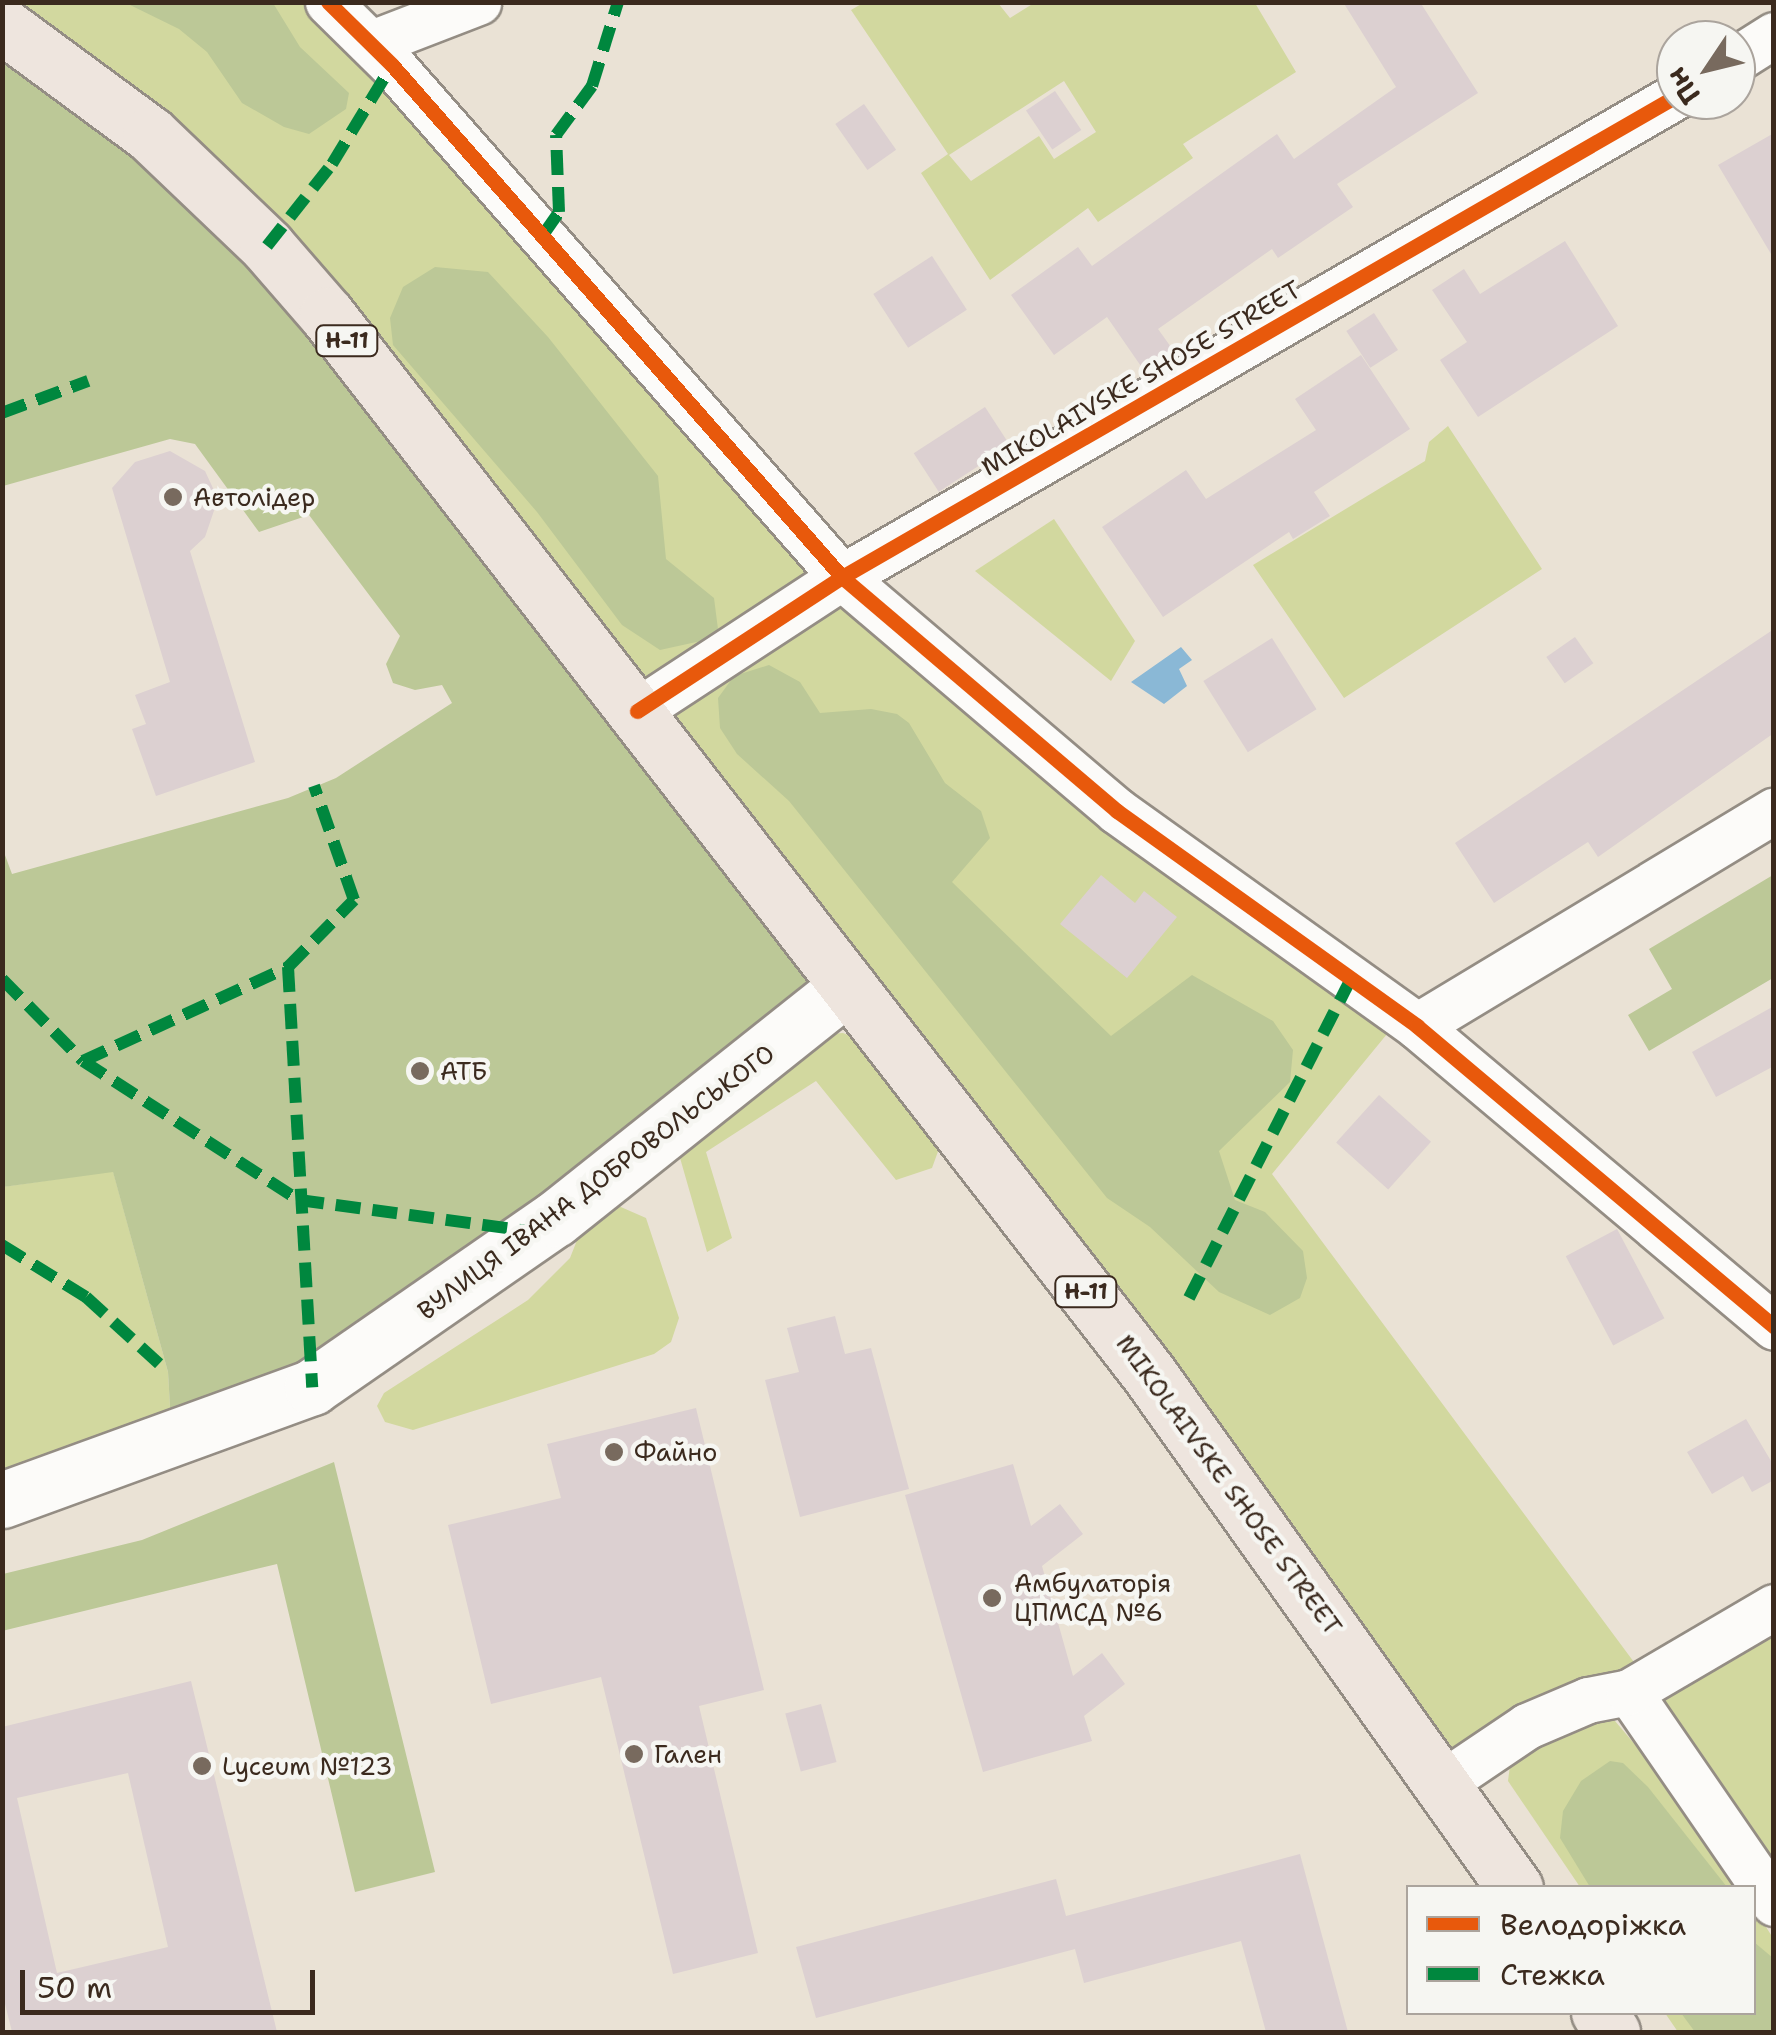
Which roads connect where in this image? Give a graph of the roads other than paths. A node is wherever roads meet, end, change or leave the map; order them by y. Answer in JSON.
{"nodes":[{"id":1,"x":328,"y":2,"type":"edge"},
{"id":2,"x":478,"y":2,"type":"edge"},
{"id":3,"x":2,"y":25,"type":"edge"},
{"id":4,"x":372,"y":43,"type":"junction"},
{"id":5,"x":1656,"y":108,"type":"edge"},
{"id":6,"x":842,"y":578,"type":"junction"},
{"id":7,"x":637,"y":711,"type":"junction"},
{"id":8,"x":1774,"y":811,"type":"edge"},
{"id":9,"x":848,"y":986,"type":"junction"},
{"id":10,"x":1417,"y":1026,"type":"junction"},
{"id":11,"x":1774,"y":1327,"type":"edge"},
{"id":12,"x":2,"y":1500,"type":"edge"},
{"id":13,"x":1774,"y":1607,"type":"edge"},
{"id":14,"x":1628,"y":1692,"type":"junction"},
{"id":15,"x":1444,"y":1782,"type":"junction"},
{"id":16,"x":1513,"y":1885,"type":"edge"},
{"id":17,"x":1774,"y":1904,"type":"edge"}],
"edges":[{"from":1,"to":4,"type":"street"},
{"from":2,"to":4,"type":"street"},
{"from":3,"to":7,"type":"main road","name":"MIKOLAIVSKE SHOSE STREET","number":"Н-11"},
{"from":4,"to":6,"type":"street"},
{"from":5,"to":6,"type":"street","name":"MIKOLAIVSKE SHOSE STREET"},
{"from":6,"to":7,"type":"street","name":"MIKOLAIVSKE SHOSE STREET"},
{"from":6,"to":10,"type":"street"},
{"from":7,"to":9,"type":"main road","name":"MIKOLAIVSKE SHOSE STREET","number":"Н-11"},
{"from":8,"to":10,"type":"street"},
{"from":9,"to":12,"type":"street","name":"ВУЛИЦЯ ІВАНА ДОБРОВОЛЬСЬКОГО"},
{"from":9,"to":15,"type":"main road","name":"MIKOLAIVSKE SHOSE STREET","number":"Н-11"},
{"from":10,"to":11,"type":"street"},
{"from":13,"to":14,"type":"street"},
{"from":14,"to":15,"type":"street"},
{"from":14,"to":17,"type":"street"},
{"from":15,"to":16,"type":"main road","name":"MIKOLAIVSKE SHOSE STREET","number":"Н-11"}]}
